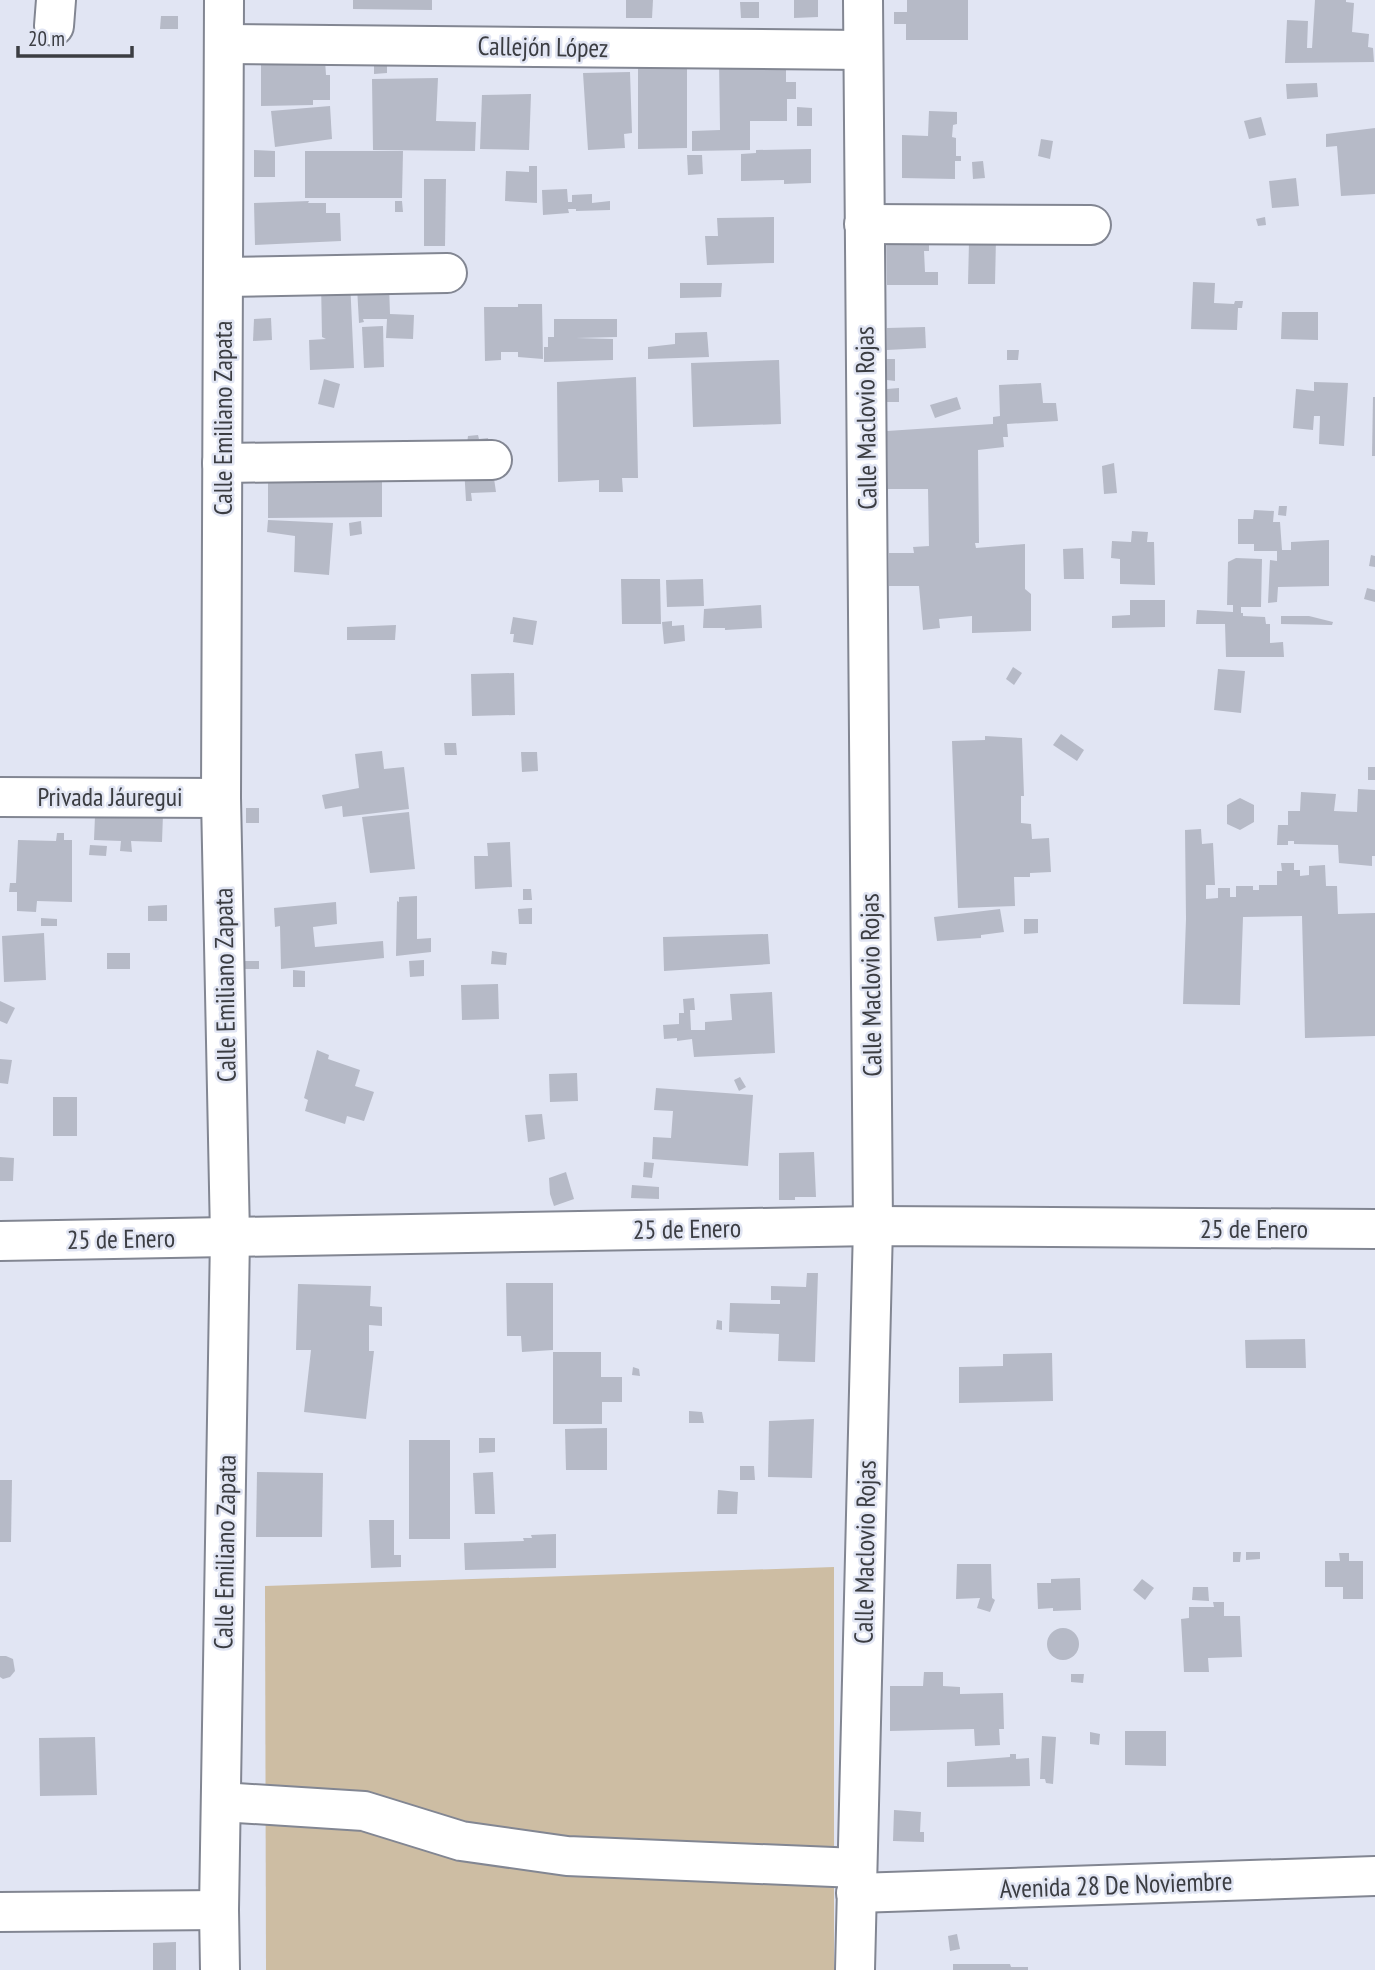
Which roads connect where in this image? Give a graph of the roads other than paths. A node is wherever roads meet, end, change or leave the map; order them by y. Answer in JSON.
{"nodes":[{"id":1,"x":224,"y":0,"type":"edge"},
{"id":2,"x":863,"y":0,"type":"edge"},
{"id":3,"x":224,"y":44,"type":"junction"},
{"id":4,"x":862,"y":50,"type":"junction"},
{"id":5,"x":864,"y":224,"type":"junction"},
{"id":6,"x":1091,"y":225,"type":"dead end"},
{"id":7,"x":447,"y":273,"type":"dead end"},
{"id":8,"x":223,"y":277,"type":"junction"},
{"id":9,"x":492,"y":460,"type":"dead end"},
{"id":10,"x":222,"y":463,"type":"junction"},
{"id":11,"x":0,"y":797,"type":"edge"},
{"id":12,"x":221,"y":798,"type":"junction"},
{"id":13,"x":873,"y":1226,"type":"junction"},
{"id":14,"x":1375,"y":1229,"type":"edge"},
{"id":15,"x":230,"y":1236,"type":"junction"},
{"id":16,"x":0,"y":1241,"type":"edge"},
{"id":17,"x":220,"y":1802,"type":"junction"},
{"id":18,"x":1375,"y":1876,"type":"edge"},
{"id":19,"x":857,"y":1880,"type":"junction"},
{"id":20,"x":219,"y":1910,"type":"junction"},
{"id":21,"x":0,"y":1912,"type":"edge"},
{"id":22,"x":220,"y":1970,"type":"edge"},
{"id":23,"x":855,"y":1970,"type":"edge"}],
"edges":[{"from":1,"to":3,"type":"street","name":"Calle Emiliano Zapata"},
{"from":2,"to":4,"type":"street","name":"Calle Maclovio Rojas"},
{"from":3,"to":4,"type":"street","name":"Callejón López"},
{"from":3,"to":8,"type":"street","name":"Calle Emiliano Zapata"},
{"from":4,"to":5,"type":"street","name":"Calle Maclovio Rojas"},
{"from":5,"to":6,"type":"street"},
{"from":5,"to":13,"type":"street","name":"Calle Maclovio Rojas"},
{"from":7,"to":8,"type":"street"},
{"from":8,"to":10,"type":"street","name":"Calle Emiliano Zapata"},
{"from":9,"to":10,"type":"street"},
{"from":10,"to":12,"type":"street","name":"Calle Emiliano Zapata"},
{"from":11,"to":12,"type":"street","name":"Privada Jáuregui"},
{"from":12,"to":15,"type":"street","name":"Calle Emiliano Zapata"},
{"from":13,"to":14,"type":"street","name":"25 de Enero"},
{"from":13,"to":15,"type":"street","name":"25 de Enero"},
{"from":13,"to":19,"type":"street","name":"Calle Maclovio Rojas"},
{"from":15,"to":16,"type":"street","name":"25 de Enero"},
{"from":15,"to":17,"type":"street","name":"Calle Emiliano Zapata"},
{"from":17,"to":19,"type":"street","name":"Avenida 28 De Noviembre"},
{"from":17,"to":20,"type":"street","name":"Calle Emiliano Zapata"},
{"from":18,"to":19,"type":"street","name":"Avenida 28 De Noviembre"},
{"from":19,"to":23,"type":"street","name":"Calle Maclovio Rojas"},
{"from":20,"to":21,"type":"street"},
{"from":20,"to":22,"type":"street","name":"Calle Emiliano Zapata"}]}
